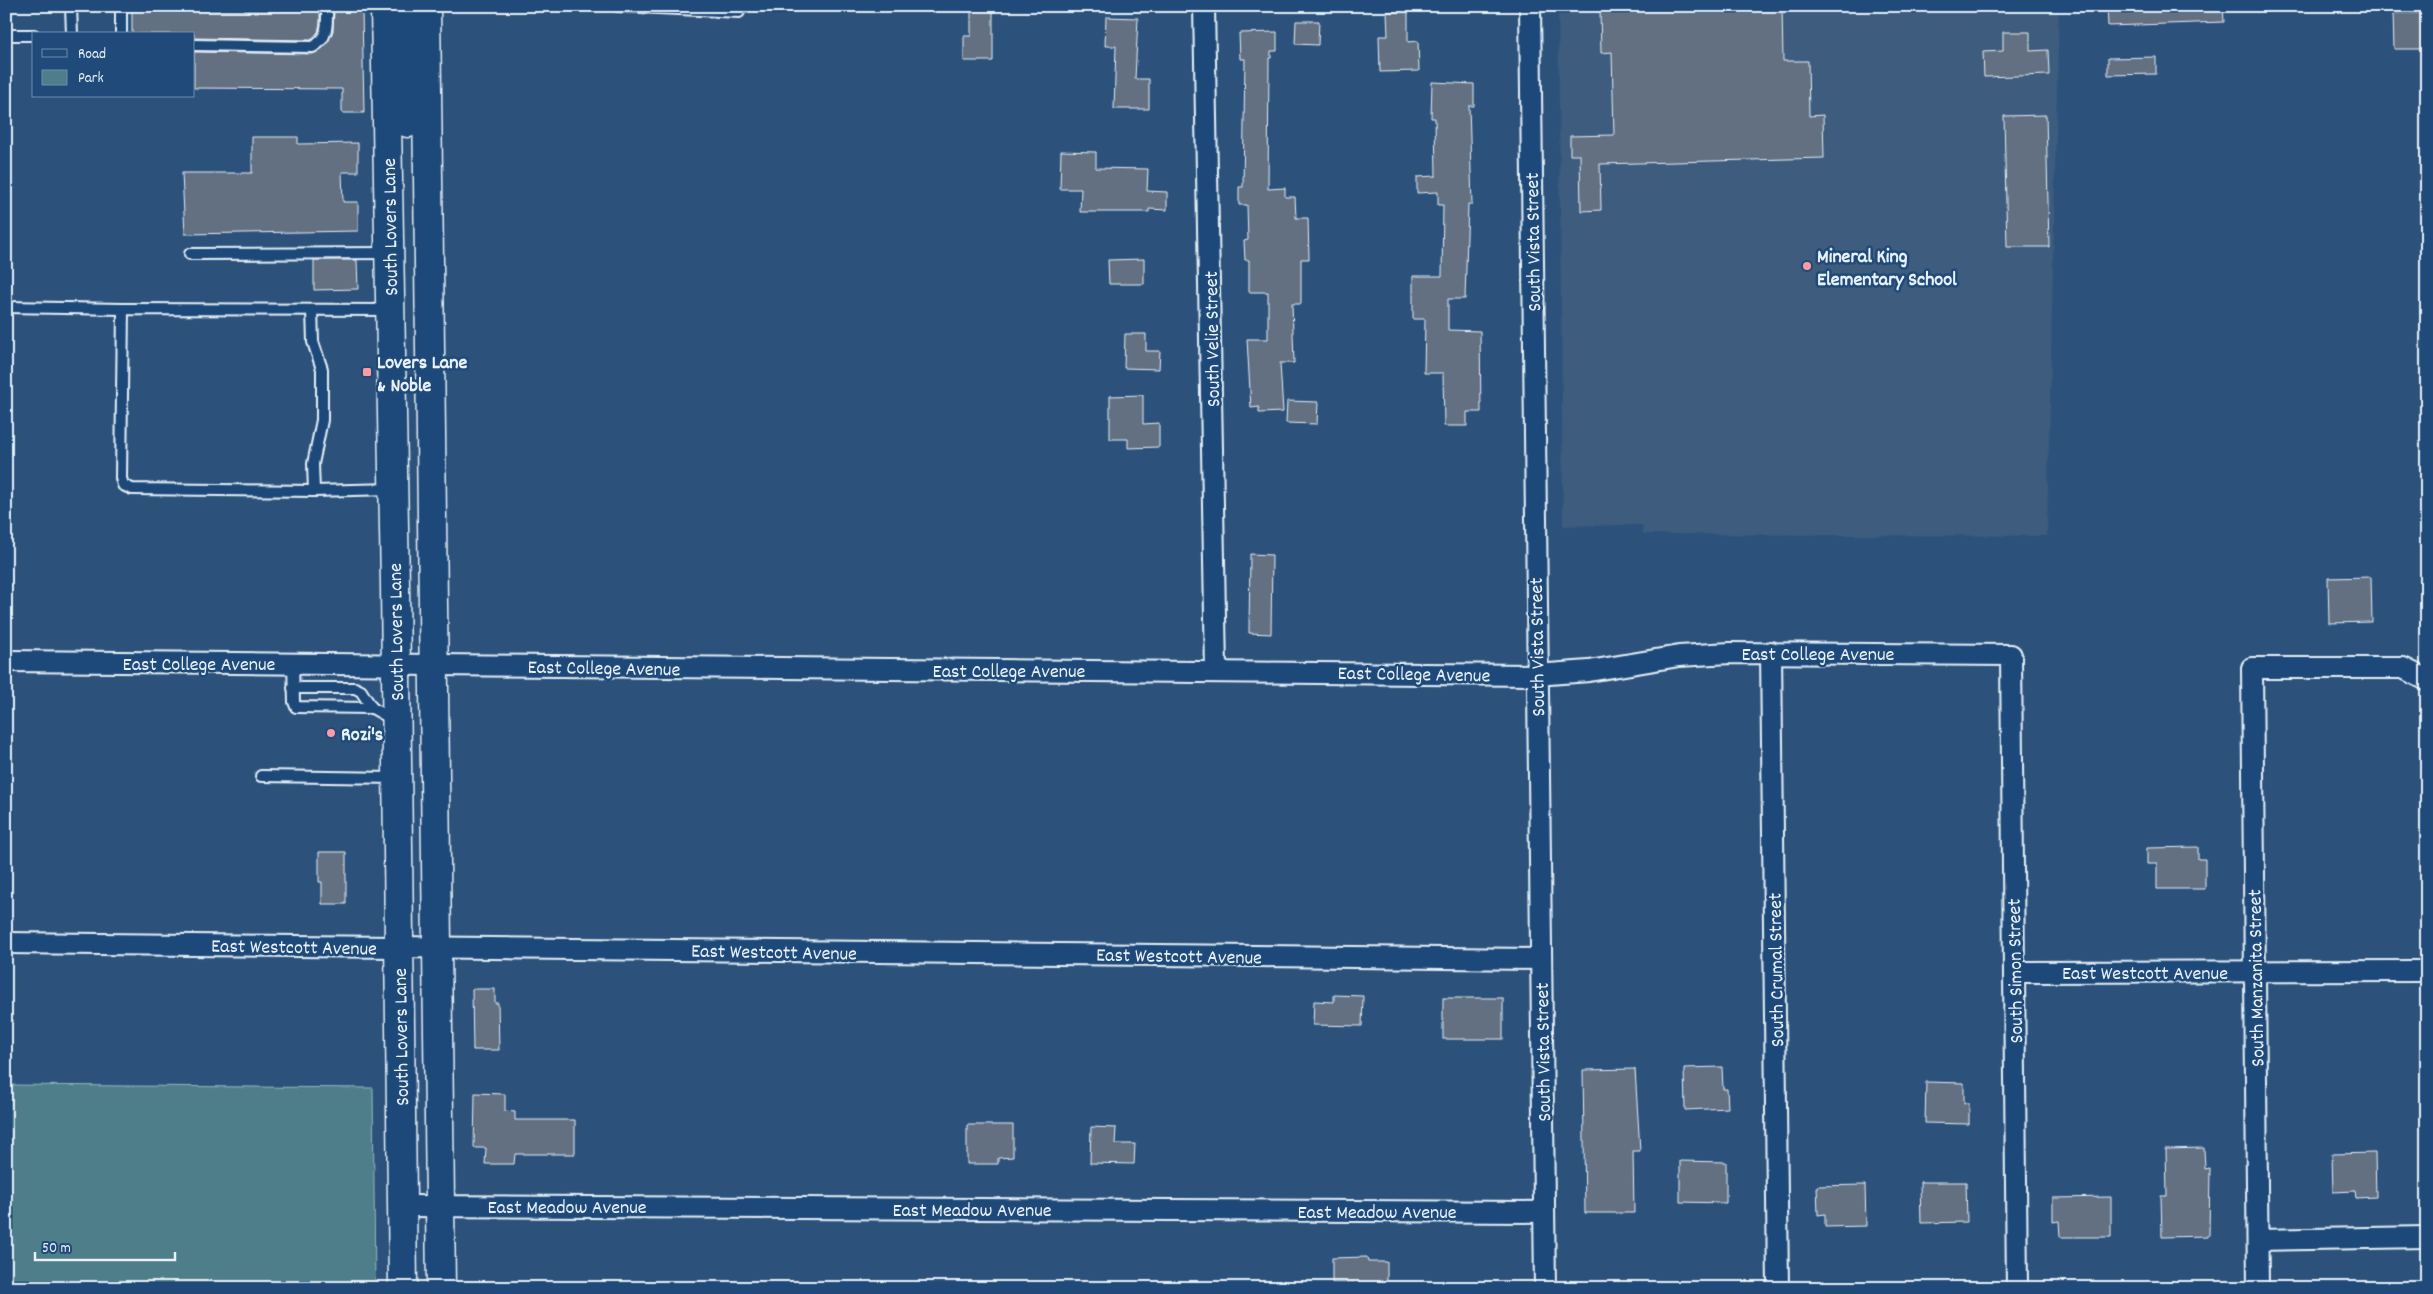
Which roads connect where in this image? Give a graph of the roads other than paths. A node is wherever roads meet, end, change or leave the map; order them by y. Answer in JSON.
{"nodes":[{"id":1,"x":71,"y":6,"type":"edge"},
{"id":2,"x":121,"y":6,"type":"edge"},
{"id":3,"x":327,"y":6,"type":"edge"},
{"id":4,"x":384,"y":6,"type":"edge"},
{"id":5,"x":399,"y":6,"type":"edge"},
{"id":6,"x":426,"y":6,"type":"edge"},
{"id":7,"x":618,"y":6,"type":"edge"},
{"id":8,"x":738,"y":6,"type":"edge"},
{"id":9,"x":1204,"y":6,"type":"edge"},
{"id":10,"x":1530,"y":6,"type":"edge"},
{"id":11,"x":72,"y":32,"type":"edge"},
{"id":12,"x":121,"y":32,"type":"edge"},
{"id":13,"x":6,"y":35,"type":"edge"},
{"id":14,"x":32,"y":35,"type":"edge"},
{"id":15,"x":195,"y":45,"type":"edge"},
{"id":16,"x":427,"y":196,"type":"junction"},
{"id":17,"x":390,"y":253,"type":"junction"},
{"id":18,"x":190,"y":254,"type":"dead end"},
{"id":19,"x":6,"y":307,"type":"edge"},
{"id":20,"x":123,"y":309,"type":"junction"},
{"id":21,"x":312,"y":310,"type":"junction"},
{"id":22,"x":391,"y":310,"type":"junction"},
{"id":23,"x":392,"y":489,"type":"junction"},
{"id":24,"x":314,"y":491,"type":"junction"},
{"id":25,"x":1771,"y":652,"type":"junction"},
{"id":26,"x":2011,"y":655,"type":"joint"},
{"id":27,"x":6,"y":662,"type":"edge"},
{"id":28,"x":293,"y":663,"type":"junction"},
{"id":29,"x":396,"y":664,"type":"junction"},
{"id":30,"x":435,"y":666,"type":"junction"},
{"id":31,"x":1216,"y":671,"type":"junction"},
{"id":32,"x":1536,"y":675,"type":"junction"},
{"id":33,"x":2427,"y":680,"type":"edge"},
{"id":34,"x":293,"y":688,"type":"junction"},
{"id":35,"x":372,"y":708,"type":"junction"},
{"id":36,"x":396,"y":721,"type":"junction"},
{"id":37,"x":261,"y":776,"type":"dead end"},
{"id":38,"x":396,"y":778,"type":"junction"},
{"id":39,"x":6,"y":943,"type":"edge"},
{"id":40,"x":399,"y":948,"type":"junction"},
{"id":41,"x":437,"y":948,"type":"junction"},
{"id":42,"x":1541,"y":958,"type":"junction"},
{"id":43,"x":2427,"y":971,"type":"edge"},
{"id":44,"x":2014,"y":972,"type":"junction"},
{"id":45,"x":2255,"y":972,"type":"junction"},
{"id":46,"x":402,"y":1206,"type":"junction"},
{"id":47,"x":440,"y":1206,"type":"junction"},
{"id":48,"x":1543,"y":1212,"type":"junction"},
{"id":49,"x":2427,"y":1237,"type":"edge"},
{"id":50,"x":2258,"y":1240,"type":"junction"},
{"id":51,"x":403,"y":1288,"type":"edge"},
{"id":52,"x":441,"y":1288,"type":"edge"},
{"id":53,"x":1545,"y":1288,"type":"edge"},
{"id":54,"x":1778,"y":1288,"type":"edge"},
{"id":55,"x":2017,"y":1288,"type":"edge"},
{"id":56,"x":2258,"y":1288,"type":"edge"}],
"edges":[{"from":1,"to":11,"type":"lane"},
{"from":2,"to":12,"type":"lane"},
{"from":3,"to":15,"type":"lane"},
{"from":4,"to":17,"type":"main road","name":"South Lovers Lane"},
{"from":5,"to":16,"type":"main road"},
{"from":6,"to":16,"type":"main road","name":"South Lovers Lane"},
{"from":7,"to":8,"type":"lane"},
{"from":9,"to":31,"type":"street","name":"South Velie Street"},
{"from":10,"to":32,"type":"street","name":"South Vista Street"},
{"from":13,"to":14,"type":"lane"},
{"from":16,"to":30,"type":"main road","name":"South Lovers Lane"},
{"from":17,"to":18,"type":"lane"},
{"from":17,"to":22,"type":"main road","name":"South Lovers Lane"},
{"from":19,"to":20,"type":"lane"},
{"from":20,"to":21,"type":"lane"},
{"from":20,"to":24,"type":"lane"},
{"from":21,"to":22,"type":"lane"},
{"from":21,"to":24,"type":"lane"},
{"from":22,"to":23,"type":"main road","name":"South Lovers Lane"},
{"from":23,"to":24,"type":"lane"},
{"from":23,"to":29,"type":"main road","name":"South Lovers Lane"},
{"from":25,"to":26,"type":"street","name":"East College Avenue"},
{"from":25,"to":32,"type":"street","name":"East College Avenue"},
{"from":25,"to":54,"type":"street","name":"South Crumal Street"},
{"from":26,"to":44,"type":"street","name":"South Simon Street"},
{"from":27,"to":28,"type":"street","name":"East College Avenue"},
{"from":28,"to":29,"type":"street","name":"East College Avenue"},
{"from":28,"to":34,"type":"lane"},
{"from":29,"to":30,"type":"street","name":"East College Avenue"},
{"from":29,"to":36,"type":"main road","name":"South Lovers Lane"},
{"from":30,"to":31,"type":"street","name":"East College Avenue"},
{"from":30,"to":41,"type":"main road","name":"South Lovers Lane"},
{"from":31,"to":32,"type":"street","name":"East College Avenue"},
{"from":32,"to":42,"type":"street","name":"South Vista Street"},
{"from":33,"to":45,"type":"street","name":"South Manzanita Street"},
{"from":34,"to":35,"type":"lane"},
{"from":34,"to":35,"type":"lane"},
{"from":35,"to":36,"type":"lane"},
{"from":36,"to":38,"type":"main road","name":"South Lovers Lane"},
{"from":37,"to":38,"type":"lane"},
{"from":38,"to":40,"type":"main road","name":"South Lovers Lane"},
{"from":39,"to":40,"type":"street","name":"East Westcott Avenue"},
{"from":40,"to":41,"type":"street","name":"East Westcott Avenue"},
{"from":40,"to":46,"type":"main road","name":"South Lovers Lane"},
{"from":41,"to":42,"type":"street","name":"East Westcott Avenue"},
{"from":41,"to":47,"type":"main road","name":"South Lovers Lane"},
{"from":42,"to":48,"type":"street","name":"South Vista Street"},
{"from":43,"to":45,"type":"street","name":"East Westcott Avenue"},
{"from":44,"to":45,"type":"street","name":"East Westcott Avenue"},
{"from":44,"to":55,"type":"street","name":"South Simon Street"},
{"from":45,"to":50,"type":"street","name":"South Manzanita Street"},
{"from":46,"to":47,"type":"street","name":"East Meadow Avenue"},
{"from":46,"to":51,"type":"main road","name":"South Lovers Lane"},
{"from":47,"to":48,"type":"street","name":"East Meadow Avenue"},
{"from":47,"to":52,"type":"main road","name":"South Lovers Lane"},
{"from":48,"to":53,"type":"street","name":"South Vista Street"},
{"from":49,"to":50,"type":"street"},
{"from":50,"to":56,"type":"street","name":"South Manzanita Street"}]}
